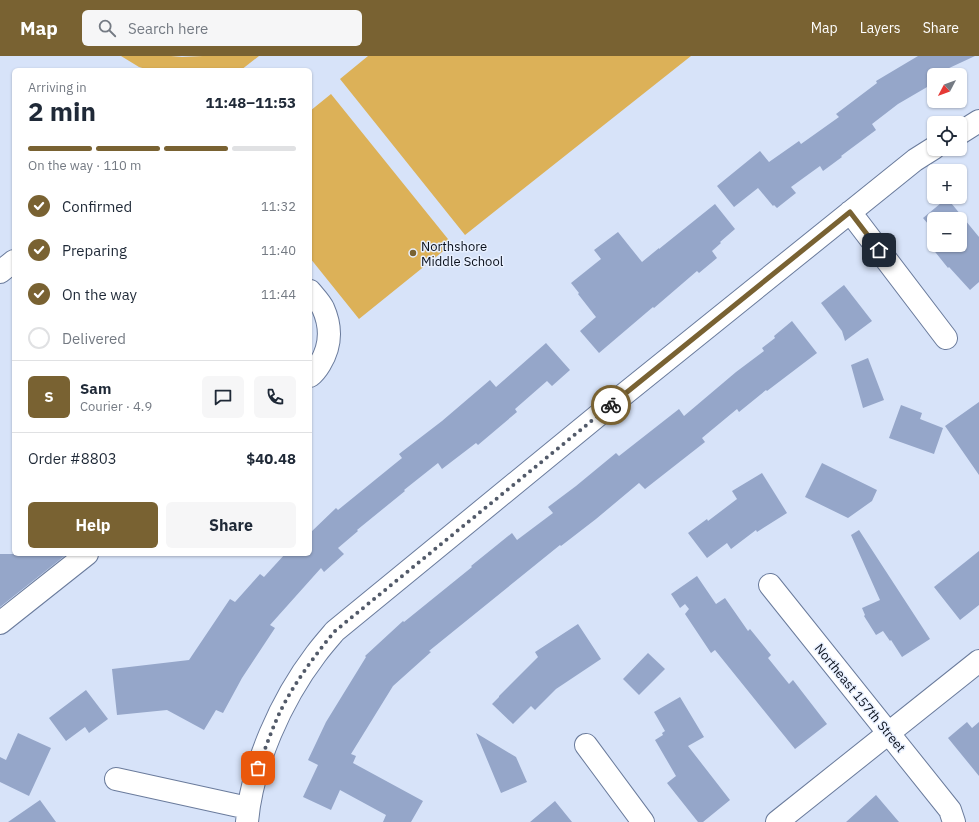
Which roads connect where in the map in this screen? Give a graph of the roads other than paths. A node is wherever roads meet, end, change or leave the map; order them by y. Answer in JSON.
{"nodes":[{"id":1,"x":979,"y":121,"type":"edge"},
{"id":2,"x":967,"y":129,"type":"edge"},
{"id":3,"x":927,"y":152,"type":"edge"},
{"id":4,"x":850,"y":212,"type":"junction"},
{"id":5,"x":12,"y":263,"type":"edge"},
{"id":6,"x":0,"y":272,"type":"edge"},
{"id":7,"x":312,"y":294,"type":"edge"},
{"id":8,"x":946,"y":338,"type":"dead end"},
{"id":9,"x":312,"y":374,"type":"edge"},
{"id":10,"x":84,"y":556,"type":"edge"},
{"id":11,"x":770,"y":585,"type":"dead end"},
{"id":12,"x":0,"y":623,"type":"edge"},
{"id":13,"x":979,"y":661,"type":"edge"},
{"id":14,"x":888,"y":733,"type":"junction"},
{"id":15,"x":586,"y":745,"type":"dead end"},
{"id":16,"x":116,"y":779,"type":"dead end"},
{"id":17,"x":248,"y":815,"type":"edge"},
{"id":18,"x":952,"y":816,"type":"edge"},
{"id":19,"x":642,"y":822,"type":"edge"},
{"id":20,"x":777,"y":822,"type":"edge"}],
"edges":[{"from":1,"to":2,"type":"street"},
{"from":3,"to":4,"type":"street"},
{"from":4,"to":8,"type":"street"},
{"from":4,"to":17,"type":"street"},
{"from":5,"to":6,"type":"street"},
{"from":7,"to":9,"type":"street"},
{"from":10,"to":12,"type":"street"},
{"from":11,"to":14,"type":"street","name":"Northeast 157th Street"},
{"from":13,"to":14,"type":"street"},
{"from":14,"to":18,"type":"street","name":"Northeast 157th Street"},
{"from":14,"to":20,"type":"street"},
{"from":15,"to":19,"type":"street"},
{"from":16,"to":17,"type":"street"}]}
